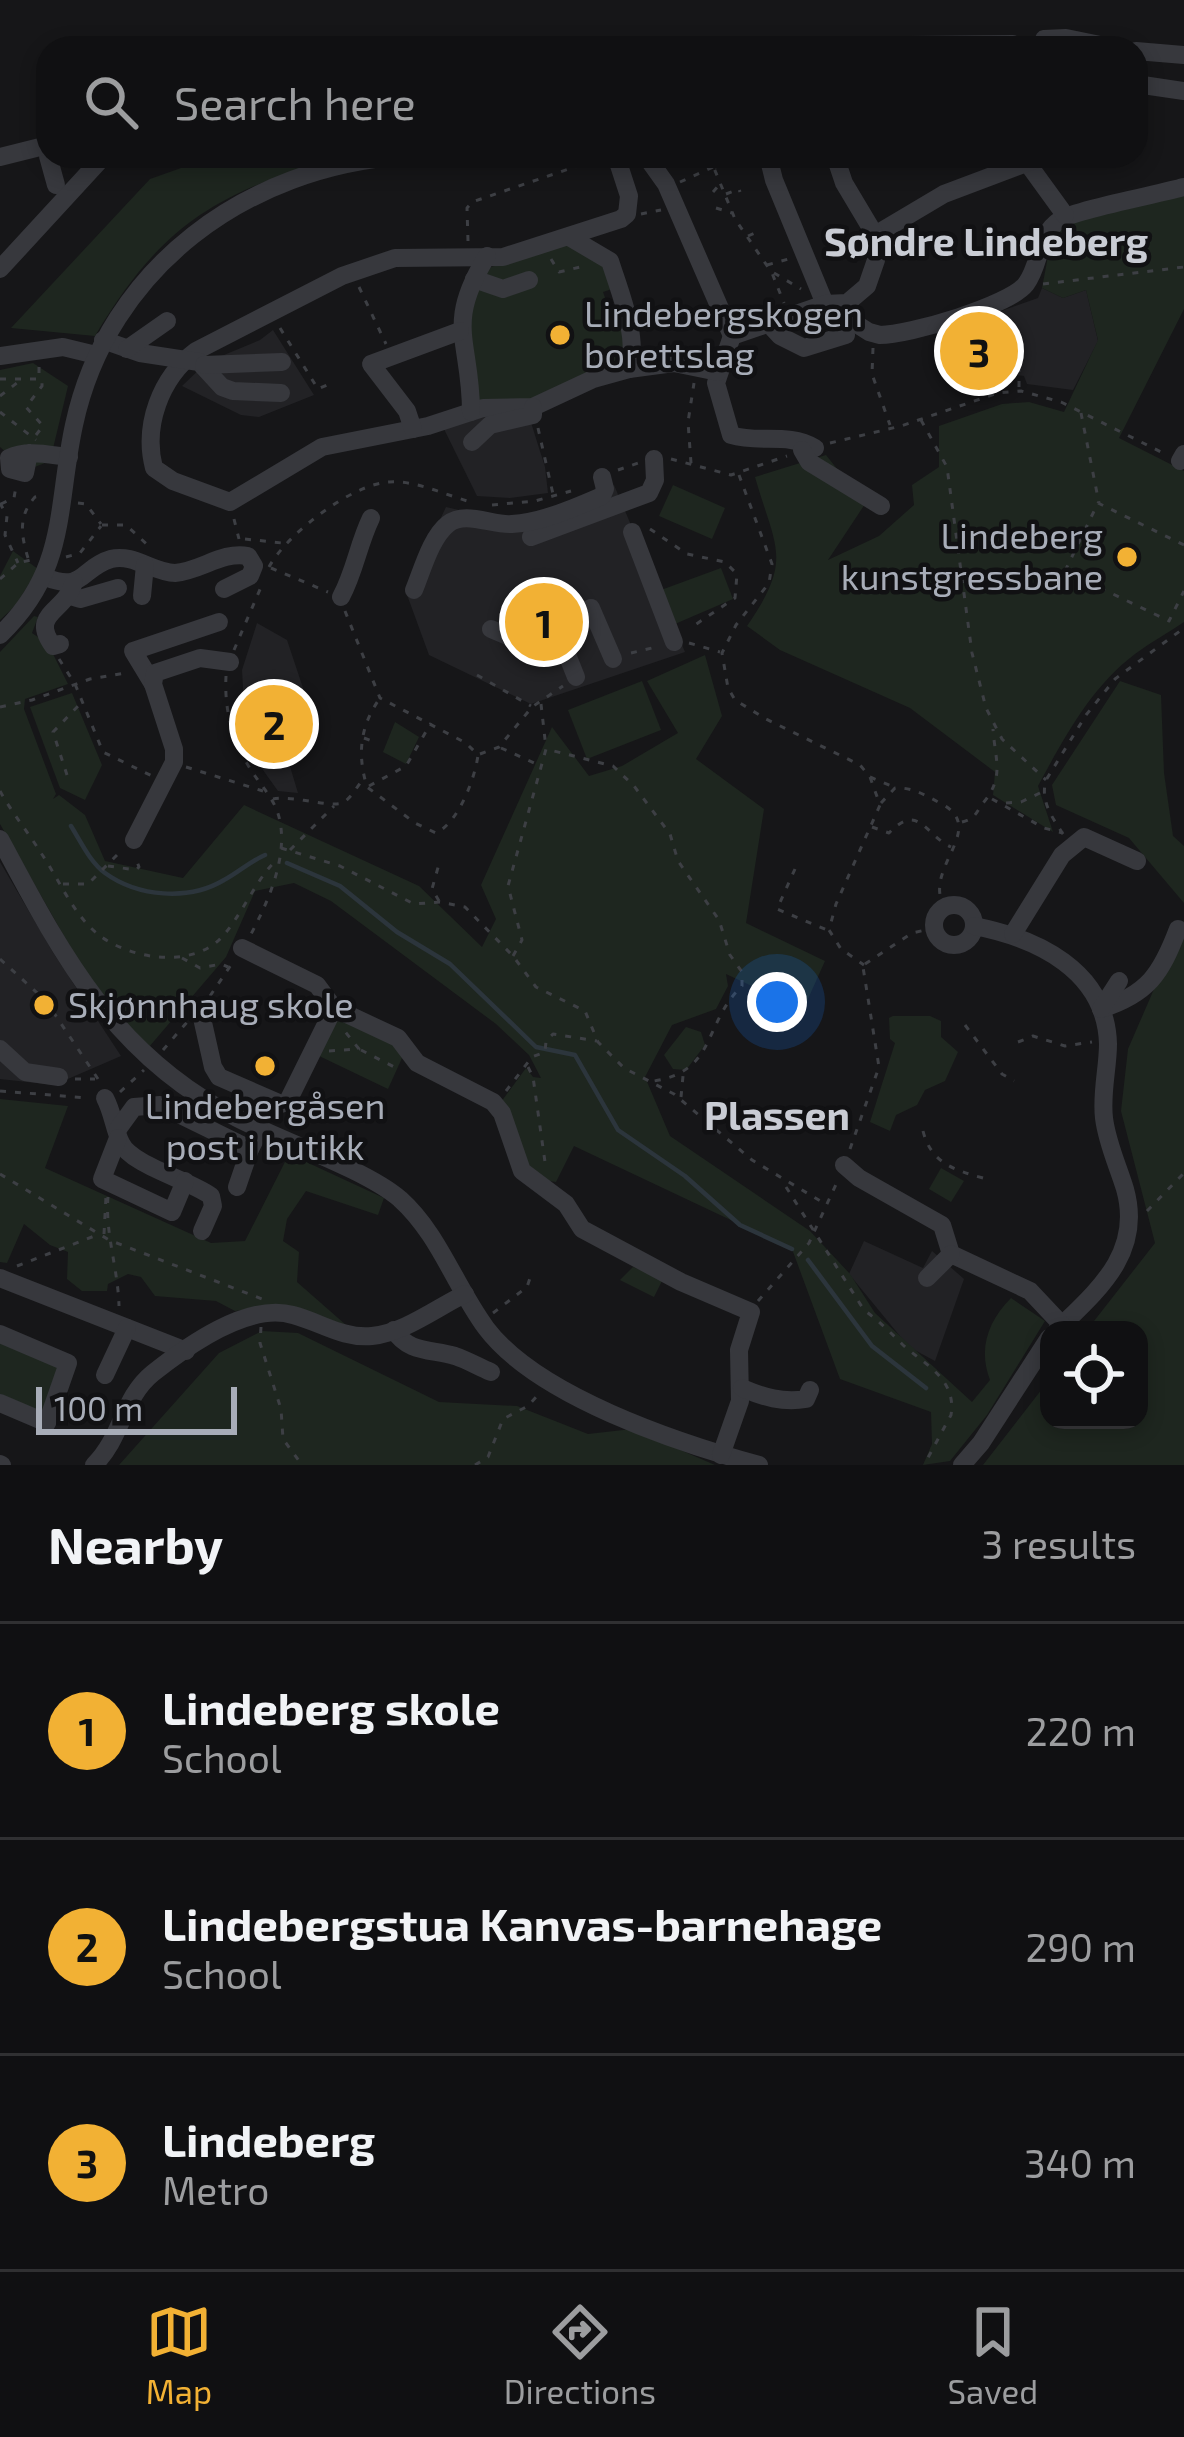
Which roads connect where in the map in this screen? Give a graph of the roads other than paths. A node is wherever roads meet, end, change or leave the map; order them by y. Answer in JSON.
{"nodes":[{"id":1,"x":1148,"y":52,"type":"edge"},
{"id":2,"x":1184,"y":55,"type":"edge"},
{"id":3,"x":1148,"y":86,"type":"edge"},
{"id":4,"x":1184,"y":91,"type":"edge"},
{"id":5,"x":36,"y":152,"type":"edge"},
{"id":6,"x":0,"y":157,"type":"edge"},
{"id":7,"x":52,"y":168,"type":"edge"},
{"id":8,"x":93,"y":168,"type":"edge"},
{"id":9,"x":343,"y":168,"type":"edge"},
{"id":10,"x":617,"y":168,"type":"edge"},
{"id":11,"x":654,"y":168,"type":"edge"},
{"id":12,"x":768,"y":168,"type":"edge"},
{"id":13,"x":839,"y":168,"type":"edge"},
{"id":14,"x":1014,"y":168,"type":"edge"},
{"id":15,"x":1040,"y":168,"type":"edge"},
{"id":16,"x":56,"y":185,"type":"dead end"},
{"id":17,"x":1184,"y":187,"type":"edge"},
{"id":18,"x":1066,"y":215,"type":"junction"},
{"id":19,"x":875,"y":235,"type":"junction"},
{"id":20,"x":571,"y":238,"type":"junction"},
{"id":21,"x":478,"y":252,"type":"junction"},
{"id":22,"x":0,"y":268,"type":"edge"},
{"id":23,"x":474,"y":279,"type":"junction"},
{"id":24,"x":529,"y":280,"type":"dead end"},
{"id":25,"x":825,"y":304,"type":"junction"},
{"id":26,"x":167,"y":321,"type":"dead end"},
{"id":27,"x":769,"y":324,"type":"junction"},
{"id":28,"x":460,"y":332,"type":"junction"},
{"id":29,"x":846,"y":335,"type":"dead end"},
{"id":30,"x":732,"y":336,"type":"junction"},
{"id":31,"x":100,"y":348,"type":"junction"},
{"id":32,"x":127,"y":349,"type":"junction"},
{"id":33,"x":0,"y":356,"type":"edge"},
{"id":34,"x":195,"y":362,"type":"junction"},
{"id":35,"x":282,"y":362,"type":"dead end"},
{"id":36,"x":629,"y":369,"type":"junction"},
{"id":37,"x":718,"y":372,"type":"junction"},
{"id":38,"x":281,"y":394,"type":"dead end"},
{"id":39,"x":533,"y":411,"type":"junction"},
{"id":40,"x":471,"y":412,"type":"junction"},
{"id":41,"x":413,"y":429,"type":"junction"},
{"id":42,"x":472,"y":442,"type":"dead end"},
{"id":43,"x":34,"y":448,"type":"road end"},
{"id":44,"x":69,"y":457,"type":"junction"},
{"id":45,"x":654,"y":459,"type":"road end"},
{"id":46,"x":602,"y":478,"type":"road end"},
{"id":47,"x":880,"y":506,"type":"dead end"},
{"id":48,"x":371,"y":518,"type":"dead end"},
{"id":49,"x":639,"y":528,"type":"road end"},
{"id":50,"x":531,"y":537,"type":"dead end"},
{"id":51,"x":152,"y":560,"type":"junction"},
{"id":52,"x":45,"y":577,"type":"junction"},
{"id":53,"x":118,"y":588,"type":"dead end"},
{"id":54,"x":72,"y":589,"type":"junction"},
{"id":55,"x":224,"y":590,"type":"dead end"},
{"id":56,"x":414,"y":590,"type":"dead end"},
{"id":57,"x":142,"y":596,"type":"dead end"},
{"id":58,"x":340,"y":597,"type":"road end"},
{"id":59,"x":226,"y":626,"type":"road end"},
{"id":60,"x":556,"y":627,"type":"junction"},
{"id":61,"x":491,"y":629,"type":"dead end"},
{"id":62,"x":0,"y":635,"type":"edge"},
{"id":63,"x":674,"y":642,"type":"road end"},
{"id":64,"x":56,"y":645,"type":"road end"},
{"id":65,"x":613,"y":659,"type":"dead end"},
{"id":66,"x":230,"y":662,"type":"road end"},
{"id":67,"x":576,"y":677,"type":"dead end"},
{"id":68,"x":153,"y":684,"type":"junction"},
{"id":69,"x":0,"y":839,"type":"edge"},
{"id":70,"x":133,"y":842,"type":"road end"},
{"id":71,"x":1136,"y":861,"type":"dead end"},
{"id":72,"x":934,"y":928,"type":"road end"},
{"id":73,"x":1178,"y":928,"type":"dead end"},
{"id":74,"x":1013,"y":934,"type":"junction"},
{"id":75,"x":242,"y":948,"type":"road end"},
{"id":76,"x":1119,"y":981,"type":"dead end"},
{"id":77,"x":334,"y":1008,"type":"junction"},
{"id":78,"x":200,"y":1009,"type":"dead end"},
{"id":79,"x":1101,"y":1009,"type":"junction"},
{"id":80,"x":0,"y":1049,"type":"edge"},
{"id":81,"x":58,"y":1077,"type":"road end"},
{"id":82,"x":219,"y":1077,"type":"junction"},
{"id":83,"x":102,"y":1098,"type":"road end"},
{"id":84,"x":204,"y":1101,"type":"junction"},
{"id":85,"x":260,"y":1130,"type":"junction"},
{"id":86,"x":118,"y":1134,"type":"junction"},
{"id":87,"x":250,"y":1149,"type":"junction"},
{"id":88,"x":844,"y":1165,"type":"road end"},
{"id":89,"x":185,"y":1181,"type":"junction"},
{"id":90,"x":237,"y":1187,"type":"dead end"},
{"id":91,"x":202,"y":1231,"type":"dead end"},
{"id":92,"x":951,"y":1254,"type":"junction"},
{"id":93,"x":3,"y":1273,"type":"edge"},
{"id":94,"x":927,"y":1278,"type":"dead end"},
{"id":95,"x":465,"y":1294,"type":"junction"},
{"id":96,"x":1053,"y":1321,"type":"edge"},
{"id":97,"x":1066,"y":1321,"type":"edge"},
{"id":98,"x":123,"y":1327,"type":"junction"},
{"id":99,"x":394,"y":1330,"type":"junction"},
{"id":100,"x":0,"y":1334,"type":"edge"},
{"id":101,"x":186,"y":1351,"type":"junction"},
{"id":102,"x":1040,"y":1355,"type":"edge"},
{"id":103,"x":491,"y":1372,"type":"dead end"},
{"id":104,"x":105,"y":1375,"type":"dead end"},
{"id":105,"x":742,"y":1388,"type":"junction"},
{"id":106,"x":810,"y":1390,"type":"dead end"},
{"id":107,"x":0,"y":1403,"type":"edge"},
{"id":108,"x":721,"y":1455,"type":"junction"},
{"id":109,"x":94,"y":1465,"type":"edge"},
{"id":110,"x":759,"y":1465,"type":"edge"},
{"id":111,"x":962,"y":1465,"type":"edge"}],
"edges":[{"from":1,"to":2,"type":"street"},
{"from":3,"to":4,"type":"street"},
{"from":5,"to":6,"type":"street"},
{"from":7,"to":16,"type":"street"},
{"from":8,"to":22,"type":"street"},
{"from":9,"to":31,"type":"street"},
{"from":10,"to":20,"type":"street"},
{"from":11,"to":30,"type":"street"},
{"from":12,"to":25,"type":"street"},
{"from":13,"to":19,"type":"street"},
{"from":14,"to":19,"type":"street"},
{"from":15,"to":18,"type":"street"},
{"from":17,"to":18,"type":"street"},
{"from":18,"to":25,"type":"street"},
{"from":19,"to":25,"type":"street"},
{"from":20,"to":21,"type":"street"},
{"from":20,"to":36,"type":"street"},
{"from":21,"to":23,"type":"street"},
{"from":21,"to":34,"type":"street"},
{"from":23,"to":24,"type":"street"},
{"from":23,"to":28,"type":"street"},
{"from":25,"to":27,"type":"street"},
{"from":26,"to":32,"type":"street"},
{"from":27,"to":29,"type":"street"},
{"from":27,"to":30,"type":"street"},
{"from":28,"to":40,"type":"street"},
{"from":28,"to":41,"type":"street"},
{"from":30,"to":37,"type":"street"},
{"from":31,"to":32,"type":"street"},
{"from":31,"to":33,"type":"street"},
{"from":31,"to":44,"type":"street"},
{"from":32,"to":34,"type":"street"},
{"from":34,"to":35,"type":"street"},
{"from":34,"to":38,"type":"street"},
{"from":34,"to":41,"type":"street"},
{"from":36,"to":37,"type":"street"},
{"from":36,"to":39,"type":"street"},
{"from":37,"to":47,"type":"street"},
{"from":39,"to":40,"type":"street"},
{"from":39,"to":42,"type":"street"},
{"from":40,"to":41,"type":"street"},
{"from":43,"to":44,"type":"street"},
{"from":44,"to":52,"type":"street"},
{"from":45,"to":50,"type":"street"},
{"from":46,"to":56,"type":"street"},
{"from":48,"to":58,"type":"street"},
{"from":49,"to":63,"type":"street"},
{"from":51,"to":54,"type":"street"},
{"from":51,"to":55,"type":"street"},
{"from":51,"to":57,"type":"street"},
{"from":52,"to":54,"type":"street"},
{"from":52,"to":62,"type":"street"},
{"from":53,"to":54,"type":"street"},
{"from":54,"to":64,"type":"street"},
{"from":59,"to":68,"type":"street"},
{"from":60,"to":61,"type":"street"},
{"from":60,"to":65,"type":"street"},
{"from":60,"to":67,"type":"street"},
{"from":66,"to":68,"type":"street"},
{"from":68,"to":70,"type":"street"},
{"from":69,"to":84,"type":"street"},
{"from":71,"to":74,"type":"street"},
{"from":72,"to":74,"type":"street"},
{"from":73,"to":79,"type":"street"},
{"from":74,"to":79,"type":"street"},
{"from":75,"to":77,"type":"street"},
{"from":76,"to":79,"type":"street"},
{"from":77,"to":82,"type":"street"},
{"from":77,"to":105,"type":"street"},
{"from":78,"to":82,"type":"street"},
{"from":79,"to":97,"type":"street"},
{"from":80,"to":81,"type":"street"},
{"from":82,"to":84,"type":"street"},
{"from":83,"to":86,"type":"street"},
{"from":84,"to":85,"type":"street"},
{"from":85,"to":87,"type":"street"},
{"from":85,"to":95,"type":"street"},
{"from":86,"to":87,"type":"street"},
{"from":86,"to":89,"type":"street"},
{"from":86,"to":89,"type":"street"},
{"from":87,"to":90,"type":"street"},
{"from":88,"to":92,"type":"street"},
{"from":89,"to":91,"type":"street"},
{"from":92,"to":94,"type":"street"},
{"from":92,"to":96,"type":"street"},
{"from":93,"to":98,"type":"street"},
{"from":95,"to":99,"type":"street"},
{"from":95,"to":108,"type":"street"},
{"from":98,"to":101,"type":"street"},
{"from":98,"to":104,"type":"street"},
{"from":99,"to":101,"type":"street"},
{"from":99,"to":103,"type":"street"},
{"from":100,"to":107,"type":"street"},
{"from":101,"to":109,"type":"street"},
{"from":102,"to":111,"type":"street"},
{"from":105,"to":106,"type":"street"},
{"from":105,"to":108,"type":"street"},
{"from":108,"to":110,"type":"street"}]}
